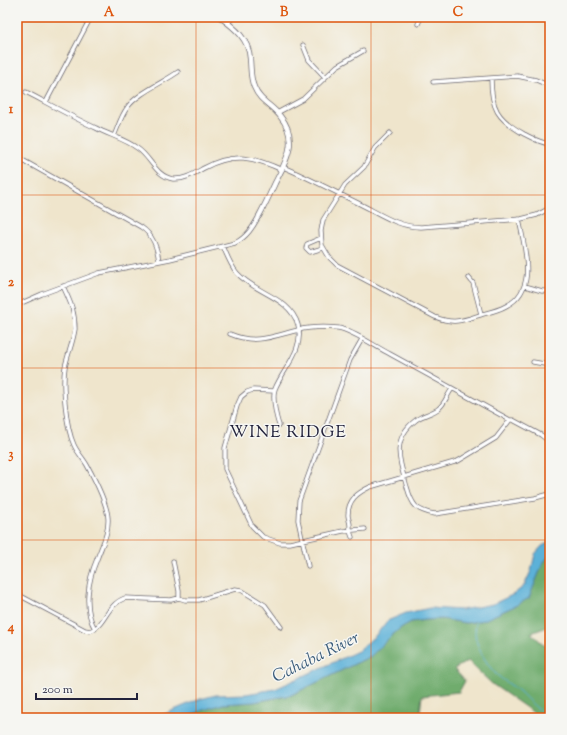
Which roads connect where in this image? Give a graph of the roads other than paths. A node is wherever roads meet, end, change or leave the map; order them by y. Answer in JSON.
{"nodes":[{"id":1,"x":91,"y":17,"type":"edge"},
{"id":2,"x":220,"y":17,"type":"edge"},
{"id":3,"x":233,"y":17,"type":"edge"},
{"id":4,"x":421,"y":17,"type":"edge"},
{"id":5,"x":228,"y":23,"type":"junction"},
{"id":6,"x":418,"y":24,"type":"dead end"},
{"id":7,"x":303,"y":45,"type":"dead end"},
{"id":8,"x":363,"y":51,"type":"dead end"},
{"id":9,"x":178,"y":72,"type":"dead end"},
{"id":10,"x":325,"y":77,"type":"junction"},
{"id":11,"x":491,"y":78,"type":"junction"},
{"id":12,"x":433,"y":82,"type":"dead end"},
{"id":13,"x":550,"y":86,"type":"edge"},
{"id":14,"x":26,"y":92,"type":"dead end"},
{"id":15,"x":46,"y":102,"type":"junction"},
{"id":16,"x":277,"y":113,"type":"junction"},
{"id":17,"x":390,"y":133,"type":"dead end"},
{"id":18,"x":114,"y":136,"type":"junction"},
{"id":19,"x":550,"y":144,"type":"edge"},
{"id":20,"x":17,"y":157,"type":"edge"},
{"id":21,"x":283,"y":168,"type":"junction"},
{"id":22,"x":339,"y":194,"type":"junction"},
{"id":23,"x":550,"y":208,"type":"edge"},
{"id":24,"x":258,"y":216,"type":"joint"},
{"id":25,"x":520,"y":219,"type":"junction"},
{"id":26,"x":321,"y":238,"type":"junction"},
{"id":27,"x":223,"y":246,"type":"junction"},
{"id":28,"x":323,"y":248,"type":"junction"},
{"id":29,"x":159,"y":261,"type":"junction"},
{"id":30,"x":469,"y":278,"type":"dead end"},
{"id":31,"x":63,"y":286,"type":"junction"},
{"id":32,"x":525,"y":286,"type":"junction"},
{"id":33,"x":550,"y":291,"type":"edge"},
{"id":34,"x":17,"y":305,"type":"edge"},
{"id":35,"x":481,"y":314,"type":"junction"},
{"id":36,"x":299,"y":330,"type":"junction"},
{"id":37,"x":230,"y":334,"type":"dead end"},
{"id":38,"x":362,"y":339,"type":"junction"},
{"id":39,"x":533,"y":362,"type":"dead end"},
{"id":40,"x":550,"y":365,"type":"edge"},
{"id":41,"x":452,"y":389,"type":"junction"},
{"id":42,"x":274,"y":391,"type":"junction"},
{"id":43,"x":510,"y":420,"type":"junction"},
{"id":44,"x":279,"y":425,"type":"dead end"},
{"id":45,"x":550,"y":442,"type":"edge"},
{"id":46,"x":404,"y":477,"type":"junction"},
{"id":47,"x":550,"y":494,"type":"edge"},
{"id":48,"x":365,"y":529,"type":"dead end"},
{"id":49,"x":349,"y":531,"type":"junction"},
{"id":50,"x":352,"y":536,"type":"dead end"},
{"id":51,"x":302,"y":540,"type":"junction"},
{"id":52,"x":173,"y":561,"type":"dead end"},
{"id":53,"x":308,"y":566,"type":"dead end"},
{"id":54,"x":17,"y":594,"type":"edge"},
{"id":55,"x":179,"y":598,"type":"junction"},
{"id":56,"x":281,"y":627,"type":"dead end"},
{"id":57,"x":95,"y":629,"type":"junction"}],
"edges":[{"from":1,"to":15,"type":"street"},
{"from":2,"to":5,"type":"street"},
{"from":3,"to":5,"type":"street"},
{"from":4,"to":6,"type":"street"},
{"from":5,"to":16,"type":"street"},
{"from":7,"to":10,"type":"street"},
{"from":8,"to":10,"type":"street"},
{"from":9,"to":18,"type":"street"},
{"from":10,"to":16,"type":"street"},
{"from":11,"to":12,"type":"street"},
{"from":11,"to":13,"type":"street"},
{"from":11,"to":19,"type":"street"},
{"from":14,"to":15,"type":"street"},
{"from":15,"to":18,"type":"street"},
{"from":16,"to":21,"type":"street"},
{"from":17,"to":22,"type":"street"},
{"from":18,"to":21,"type":"street"},
{"from":20,"to":29,"type":"street"},
{"from":21,"to":22,"type":"street"},
{"from":21,"to":24,"type":"street"},
{"from":22,"to":25,"type":"street"},
{"from":22,"to":26,"type":"street"},
{"from":23,"to":25,"type":"street"},
{"from":24,"to":27,"type":"street"},
{"from":25,"to":32,"type":"street"},
{"from":26,"to":28,"type":"street"},
{"from":26,"to":28,"type":"street"},
{"from":27,"to":29,"type":"street"},
{"from":27,"to":36,"type":"street"},
{"from":28,"to":35,"type":"street"},
{"from":29,"to":31,"type":"street"},
{"from":30,"to":35,"type":"street"},
{"from":31,"to":34,"type":"street"},
{"from":31,"to":57,"type":"street"},
{"from":32,"to":33,"type":"street"},
{"from":32,"to":35,"type":"street"},
{"from":36,"to":37,"type":"street"},
{"from":36,"to":38,"type":"street"},
{"from":36,"to":42,"type":"street"},
{"from":38,"to":41,"type":"street"},
{"from":38,"to":51,"type":"street"},
{"from":39,"to":40,"type":"street"},
{"from":41,"to":43,"type":"street"},
{"from":41,"to":46,"type":"street"},
{"from":42,"to":44,"type":"street"},
{"from":42,"to":51,"type":"street"},
{"from":43,"to":45,"type":"street"},
{"from":43,"to":46,"type":"street"},
{"from":46,"to":47,"type":"street"},
{"from":46,"to":49,"type":"street"},
{"from":48,"to":49,"type":"street"},
{"from":49,"to":50,"type":"street"},
{"from":49,"to":51,"type":"street"},
{"from":51,"to":53,"type":"street"},
{"from":52,"to":55,"type":"street"},
{"from":54,"to":57,"type":"street"},
{"from":55,"to":56,"type":"street"},
{"from":55,"to":57,"type":"street"}]}
